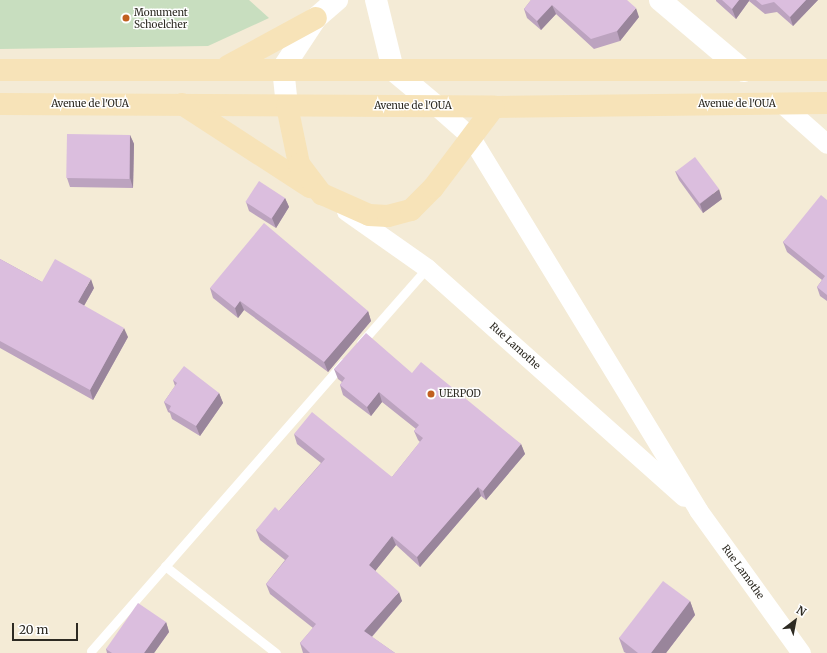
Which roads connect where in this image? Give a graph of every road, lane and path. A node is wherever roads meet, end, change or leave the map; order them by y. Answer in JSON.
{"nodes":[{"id":1,"x":338,"y":0,"type":"edge"},
{"id":2,"x":376,"y":0,"type":"edge"},
{"id":3,"x":660,"y":0,"type":"edge"},
{"id":4,"x":316,"y":18,"type":"junction"},
{"id":5,"x":224,"y":68,"type":"junction"},
{"id":6,"x":283,"y":68,"type":"junction"},
{"id":7,"x":0,"y":70,"type":"edge"},
{"id":8,"x":393,"y":70,"type":"junction"},
{"id":9,"x":827,"y":70,"type":"edge"},
{"id":10,"x":744,"y":71,"type":"junction"},
{"id":11,"x":0,"y":104,"type":"edge"},
{"id":12,"x":182,"y":104,"type":"junction"},
{"id":13,"x":782,"y":104,"type":"junction"},
{"id":14,"x":827,"y":104,"type":"edge"},
{"id":15,"x":287,"y":106,"type":"junction"},
{"id":16,"x":436,"y":106,"type":"junction"},
{"id":17,"x":494,"y":106,"type":"junction"},
{"id":18,"x":470,"y":136,"type":"junction"},
{"id":19,"x":827,"y":144,"type":"edge"},
{"id":20,"x":322,"y":194,"type":"junction"},
{"id":21,"x":427,"y":268,"type":"junction"},
{"id":22,"x":698,"y":510,"type":"junction"},
{"id":23,"x":165,"y":566,"type":"junction"},
{"id":24,"x":91,"y":651,"type":"dead end"},
{"id":25,"x":276,"y":653,"type":"edge"},
{"id":26,"x":801,"y":653,"type":"edge"}],
"edges":[{"from":1,"to":4,"type":"street"},
{"from":2,"to":8,"type":"street"},
{"from":3,"to":10,"type":"street"},
{"from":4,"to":5,"type":"main road"},
{"from":4,"to":6,"type":"street"},
{"from":5,"to":6,"type":"main road"},
{"from":5,"to":7,"type":"main road"},
{"from":6,"to":8,"type":"main road"},
{"from":6,"to":15,"type":"street"},
{"from":8,"to":10,"type":"main road"},
{"from":8,"to":16,"type":"street"},
{"from":9,"to":10,"type":"main road"},
{"from":11,"to":12,"type":"main road","name":"Avenue de l'OUA"},
{"from":12,"to":15,"type":"main road","name":"Avenue de l'OUA"},
{"from":12,"to":20,"type":"main road"},
{"from":13,"to":14,"type":"main road","name":"Avenue de l'OUA"},
{"from":13,"to":17,"type":"main road","name":"Avenue de l'OUA"},
{"from":13,"to":19,"type":"street"},
{"from":15,"to":16,"type":"main road","name":"Avenue de l'OUA"},
{"from":15,"to":20,"type":"main road"},
{"from":16,"to":17,"type":"main road","name":"Avenue de l'OUA"},
{"from":16,"to":18,"type":"street","name":"Rue Lamothe"},
{"from":17,"to":18,"type":"main road"},
{"from":18,"to":20,"type":"main road"},
{"from":18,"to":22,"type":"street","name":"Rue Lamothe"},
{"from":20,"to":21,"type":"street","name":"Rue Lamothe"},
{"from":21,"to":22,"type":"street","name":"Rue Lamothe"},
{"from":21,"to":23,"type":"lane"},
{"from":22,"to":26,"type":"street","name":"Rue Lamothe"},
{"from":23,"to":24,"type":"lane"},
{"from":23,"to":25,"type":"lane"}]}
